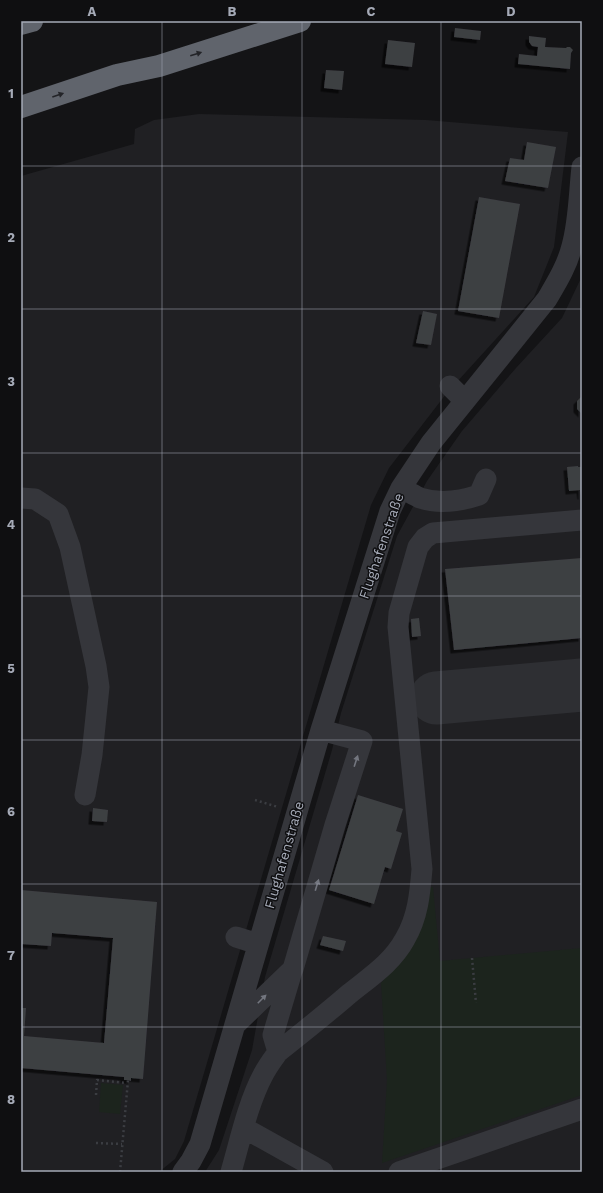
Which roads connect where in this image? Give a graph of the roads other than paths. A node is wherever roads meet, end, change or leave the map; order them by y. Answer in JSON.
{"nodes":[{"id":1,"x":32,"y":21,"type":"edge"},
{"id":2,"x":300,"y":21,"type":"edge"},
{"id":3,"x":21,"y":24,"type":"edge"},
{"id":4,"x":21,"y":107,"type":"edge"},
{"id":5,"x":582,"y":166,"type":"edge"},
{"id":6,"x":577,"y":248,"type":"edge"},
{"id":7,"x":450,"y":386,"type":"dead end"},
{"id":8,"x":465,"y":401,"type":"junction"},
{"id":9,"x":486,"y":478,"type":"dead end"},
{"id":10,"x":401,"y":488,"type":"junction"},
{"id":11,"x":21,"y":498,"type":"edge"},
{"id":12,"x":582,"y":520,"type":"edge"},
{"id":13,"x":321,"y":730,"type":"junction"},
{"id":14,"x":85,"y":795,"type":"dead end"},
{"id":15,"x":236,"y":937,"type":"dead end"},
{"id":16,"x":258,"y":944,"type":"junction"},
{"id":17,"x":292,"y":968,"type":"junction"},
{"id":18,"x":234,"y":1026,"type":"junction"},
{"id":19,"x":278,"y":1052,"type":"junction"},
{"id":20,"x":582,"y":1109,"type":"edge"},
{"id":21,"x":244,"y":1128,"type":"junction"},
{"id":22,"x":183,"y":1172,"type":"edge"},
{"id":23,"x":231,"y":1172,"type":"edge"},
{"id":24,"x":323,"y":1172,"type":"edge"},
{"id":25,"x":399,"y":1172,"type":"edge"}],
"edges":[{"from":1,"to":3,"type":"highway"},
{"from":4,"to":2,"type":"highway","one_way":true},
{"from":5,"to":6,"type":"street","name":"Flughafenstraße"},
{"from":6,"to":8,"type":"street","name":"Flughafenstraße"},
{"from":7,"to":8,"type":"street"},
{"from":8,"to":10,"type":"street","name":"Flughafenstraße"},
{"from":9,"to":10,"type":"street"},
{"from":10,"to":13,"type":"street","name":"Flughafenstraße"},
{"from":11,"to":14,"type":"street"},
{"from":12,"to":19,"type":"street"},
{"from":13,"to":16,"type":"street","name":"Flughafenstraße"},
{"from":17,"to":13,"type":"street","one_way":true},
{"from":15,"to":16,"type":"street"},
{"from":16,"to":18,"type":"street","name":"Flughafenstraße"},
{"from":18,"to":17,"type":"street","one_way":true},
{"from":17,"to":19,"type":"street"},
{"from":18,"to":22,"type":"street","name":"Flughafenstraße"},
{"from":19,"to":21,"type":"street"},
{"from":20,"to":25,"type":"street"},
{"from":21,"to":23,"type":"street"},
{"from":21,"to":24,"type":"street"}]}
